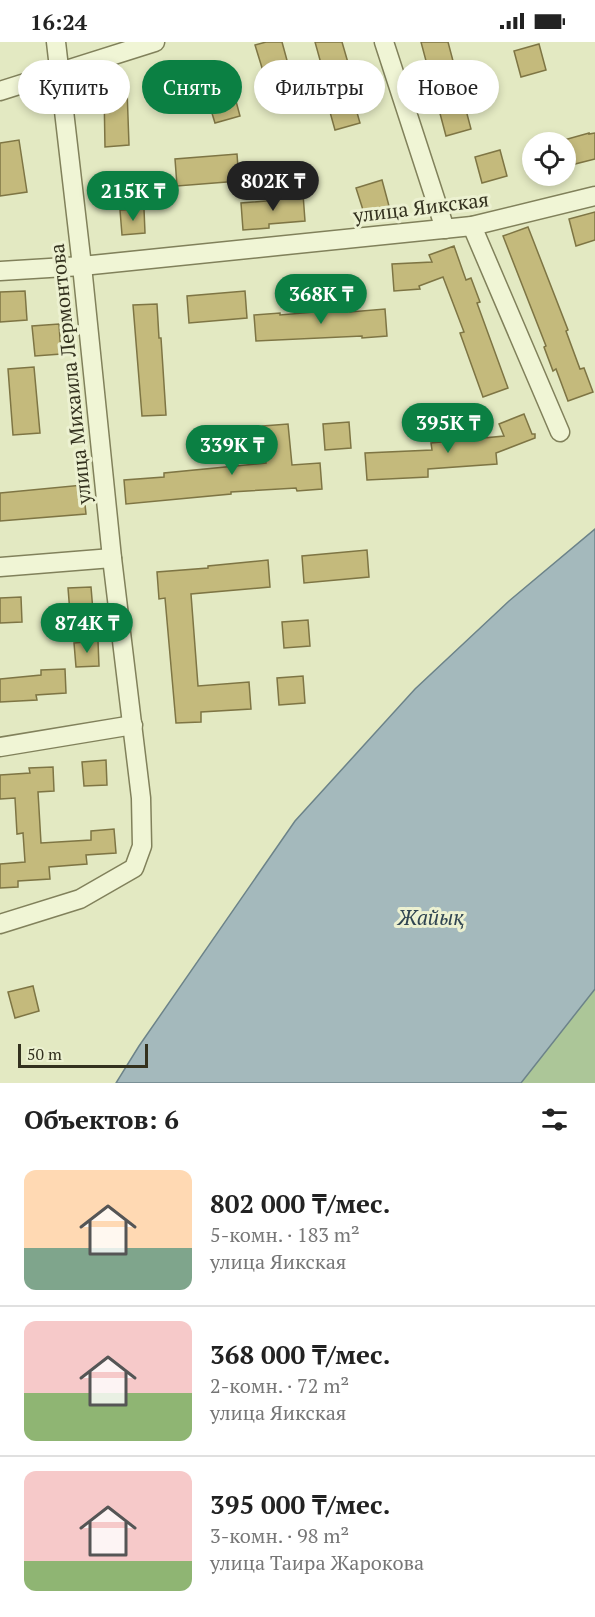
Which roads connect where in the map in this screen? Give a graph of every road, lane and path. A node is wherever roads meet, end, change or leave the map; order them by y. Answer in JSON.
{"nodes":[{"id":1,"x":56,"y":42,"type":"edge"},
{"id":2,"x":155,"y":42,"type":"edge"},
{"id":3,"x":384,"y":42,"type":"edge"},
{"id":4,"x":58,"y":60,"type":"edge"},
{"id":5,"x":96,"y":60,"type":"edge"},
{"id":6,"x":18,"y":85,"type":"edge"},
{"id":7,"x":0,"y":91,"type":"edge"},
{"id":8,"x":65,"y":114,"type":"edge"},
{"id":9,"x":595,"y":196,"type":"edge"},
{"id":10,"x":472,"y":226,"type":"junction"},
{"id":11,"x":444,"y":229,"type":"junction"},
{"id":12,"x":82,"y":266,"type":"junction"},
{"id":13,"x":0,"y":271,"type":"edge"},
{"id":14,"x":560,"y":432,"type":"dead end"},
{"id":15,"x":112,"y":558,"type":"junction"},
{"id":16,"x":0,"y":567,"type":"edge"},
{"id":17,"x":133,"y":725,"type":"junction"},
{"id":18,"x":0,"y":747,"type":"edge"},
{"id":19,"x":0,"y":924,"type":"edge"}],
"edges":[{"from":1,"to":4,"type":"street","name":"улица Михаила Лермонтова"},
{"from":2,"to":5,"type":"street"},
{"from":3,"to":11,"type":"street"},
{"from":6,"to":7,"type":"street"},
{"from":8,"to":12,"type":"street","name":"улица Михаила Лермонтова"},
{"from":9,"to":10,"type":"street","name":"улица Яикская"},
{"from":10,"to":11,"type":"street","name":"улица Яикская"},
{"from":10,"to":14,"type":"street"},
{"from":11,"to":12,"type":"street","name":"улица Яикская"},
{"from":12,"to":13,"type":"street","name":"улица Яикская"},
{"from":12,"to":15,"type":"street","name":"улица Михаила Лермонтова"},
{"from":15,"to":16,"type":"street"},
{"from":15,"to":17,"type":"street","name":"улица Михаила Лермонтова"},
{"from":17,"to":18,"type":"street"},
{"from":17,"to":19,"type":"street","name":"улица Михаила Лермонтова"}]}
